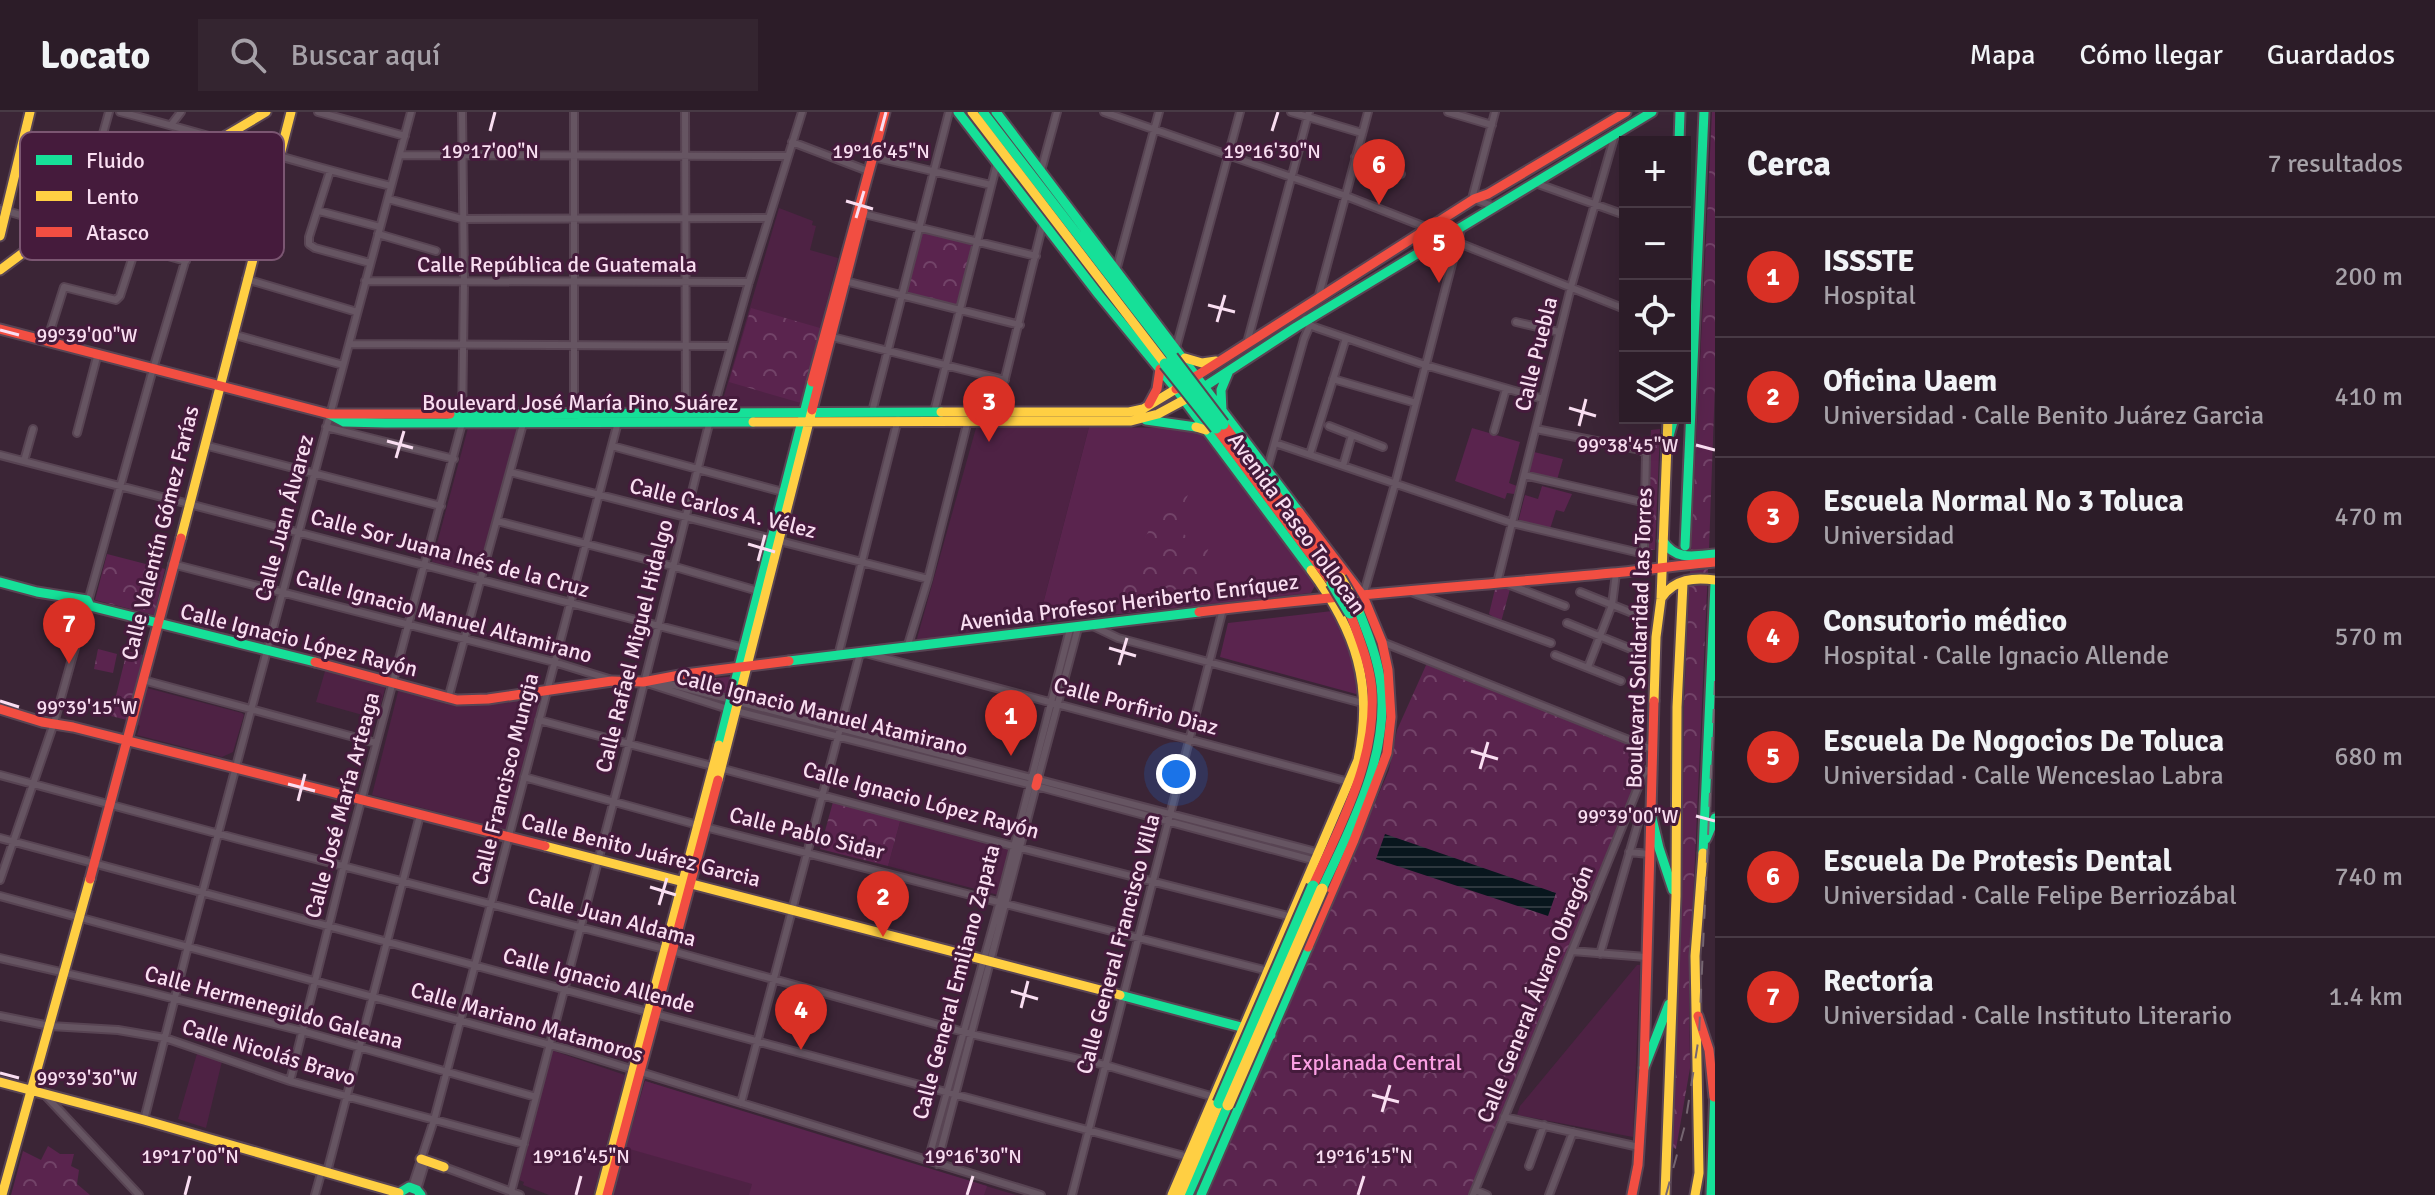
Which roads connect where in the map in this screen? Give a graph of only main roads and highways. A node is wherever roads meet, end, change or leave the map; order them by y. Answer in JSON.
{"nodes":[{"id":1,"x":30,"y":112,"type":"edge"},
{"id":2,"x":266,"y":112,"type":"edge"},
{"id":3,"x":291,"y":112,"type":"edge"},
{"id":4,"x":887,"y":112,"type":"edge"},
{"id":5,"x":958,"y":112,"type":"edge"},
{"id":6,"x":972,"y":112,"type":"edge"},
{"id":7,"x":983,"y":112,"type":"edge"},
{"id":8,"x":996,"y":112,"type":"edge"},
{"id":9,"x":1626,"y":112,"type":"edge"},
{"id":10,"x":1652,"y":112,"type":"edge"},
{"id":11,"x":1680,"y":112,"type":"edge"},
{"id":12,"x":1704,"y":112,"type":"edge"},
{"id":13,"x":25,"y":132,"type":"edge"},
{"id":14,"x":232,"y":132,"type":"edge"},
{"id":15,"x":1679,"y":136,"type":"edge"},
{"id":16,"x":284,"y":138,"type":"edge"},
{"id":17,"x":20,"y":149,"type":"edge"},
{"id":18,"x":1020,"y":177,"type":"junction"},
{"id":19,"x":1043,"y":179,"type":"junction"},
{"id":20,"x":1023,"y":195,"type":"junction"},
{"id":21,"x":3,"y":210,"type":"edge"},
{"id":22,"x":860,"y":213,"type":"junction"},
{"id":23,"x":0,"y":236,"type":"edge"},
{"id":24,"x":20,"y":255,"type":"edge"},
{"id":25,"x":251,"y":260,"type":"edge"},
{"id":26,"x":0,"y":270,"type":"edge"},
{"id":27,"x":0,"y":329,"type":"edge"},
{"id":28,"x":1171,"y":360,"type":"junction"},
{"id":29,"x":1221,"y":360,"type":"junction"},
{"id":30,"x":1694,"y":365,"type":"junction"},
{"id":31,"x":1230,"y":370,"type":"junction"},
{"id":32,"x":1197,"y":375,"type":"junction"},
{"id":33,"x":1691,"y":375,"type":"edge"},
{"id":34,"x":218,"y":386,"type":"junction"},
{"id":35,"x":1206,"y":388,"type":"junction"},
{"id":36,"x":1176,"y":389,"type":"junction"},
{"id":37,"x":1184,"y":400,"type":"junction"},
{"id":38,"x":1147,"y":407,"type":"junction"},
{"id":39,"x":1220,"y":407,"type":"junction"},
{"id":40,"x":969,"y":416,"type":"junction"},
{"id":41,"x":806,"y":417,"type":"junction"},
{"id":42,"x":899,"y":417,"type":"junction"},
{"id":43,"x":618,"y":418,"type":"junction"},
{"id":44,"x":711,"y":418,"type":"junction"},
{"id":45,"x":1142,"y":420,"type":"junction"},
{"id":46,"x":1670,"y":424,"type":"edge"},
{"id":47,"x":1208,"y":426,"type":"junction"},
{"id":48,"x":775,"y":539,"type":"junction"},
{"id":49,"x":1663,"y":541,"type":"junction"},
{"id":50,"x":1685,"y":546,"type":"dead end"},
{"id":51,"x":1715,"y":554,"type":"edge"},
{"id":52,"x":1715,"y":562,"type":"edge"},
{"id":53,"x":1661,"y":566,"type":"junction"},
{"id":54,"x":0,"y":582,"type":"edge"},
{"id":55,"x":1715,"y":582,"type":"edge"},
{"id":56,"x":1683,"y":583,"type":"dead end"},
{"id":57,"x":1363,"y":596,"type":"junction"},
{"id":58,"x":1332,"y":598,"type":"junction"},
{"id":59,"x":1661,"y":599,"type":"junction"},
{"id":60,"x":1354,"y":611,"type":"junction"},
{"id":61,"x":157,"y":624,"type":"junction"},
{"id":62,"x":747,"y":649,"type":"junction"},
{"id":63,"x":742,"y":668,"type":"junction"},
{"id":64,"x":649,"y":681,"type":"joint"},
{"id":65,"x":0,"y":709,"type":"edge"},
{"id":66,"x":1382,"y":733,"type":"junction"},
{"id":67,"x":128,"y":742,"type":"junction"},
{"id":68,"x":1388,"y":750,"type":"junction"},
{"id":69,"x":1374,"y":766,"type":"junction"},
{"id":70,"x":1349,"y":782,"type":"junction"},
{"id":71,"x":1350,"y":803,"type":"junction"},
{"id":72,"x":1646,"y":813,"type":"junction"},
{"id":73,"x":1715,"y":818,"type":"edge"},
{"id":74,"x":1703,"y":847,"type":"junction"},
{"id":75,"x":687,"y":882,"type":"junction"},
{"id":76,"x":1318,"y":888,"type":"junction"},
{"id":77,"x":1676,"y":896,"type":"junction"},
{"id":78,"x":1672,"y":997,"type":"junction"},
{"id":79,"x":1695,"y":1010,"type":"junction"},
{"id":80,"x":1244,"y":1027,"type":"junction"},
{"id":81,"x":1271,"y":1035,"type":"junction"},
{"id":82,"x":1235,"y":1046,"type":"junction"},
{"id":83,"x":1261,"y":1058,"type":"junction"},
{"id":84,"x":1644,"y":1068,"type":"junction"},
{"id":85,"x":637,"y":1072,"type":"junction"},
{"id":86,"x":0,"y":1082,"type":"edge"},
{"id":87,"x":1715,"y":1086,"type":"edge"},
{"id":88,"x":31,"y":1091,"type":"junction"},
{"id":89,"x":1714,"y":1097,"type":"edge"},
{"id":90,"x":1220,"y":1102,"type":"junction"},
{"id":91,"x":424,"y":1158,"type":"road end"},
{"id":92,"x":1714,"y":1161,"type":"edge"},
{"id":93,"x":444,"y":1167,"type":"road end"},
{"id":94,"x":375,"y":1190,"type":"edge"},
{"id":95,"x":417,"y":1191,"type":"edge"},
{"id":96,"x":399,"y":1194,"type":"edge"},
{"id":97,"x":2,"y":1195,"type":"edge"},
{"id":98,"x":600,"y":1195,"type":"edge"},
{"id":99,"x":607,"y":1195,"type":"edge"},
{"id":100,"x":1172,"y":1195,"type":"edge"},
{"id":101,"x":1180,"y":1195,"type":"edge"},
{"id":102,"x":1188,"y":1195,"type":"edge"},
{"id":103,"x":1201,"y":1195,"type":"edge"},
{"id":104,"x":1632,"y":1195,"type":"edge"},
{"id":105,"x":1665,"y":1195,"type":"edge"},
{"id":106,"x":1695,"y":1195,"type":"edge"},
{"id":107,"x":1711,"y":1195,"type":"edge"}],
"edges":[{"from":1,"to":13,"type":"main road"},
{"from":2,"to":14,"type":"main road"},
{"from":3,"to":16,"type":"main road","name":"Calle Valentín Gómez Farías"},
{"from":4,"to":22,"type":"main road"},
{"from":4,"to":22,"type":"main road"},
{"from":5,"to":20,"type":"main road","name":"Avenida Paseo Tollocan"},
{"from":6,"to":18,"type":"main road","name":"Avenida Paseo Tollocan"},
{"from":7,"to":19,"type":"main road","name":"Avenida Paseo Tollocan"},
{"from":8,"to":19,"type":"main road","name":"Avenida Paseo Tollocan"},
{"from":9,"to":29,"type":"main road","name":"Boulevard José María Pino Suárez"},
{"from":10,"to":31,"type":"main road","name":"Boulevard José María Pino Suárez"},
{"from":11,"to":15,"type":"main road"},
{"from":12,"to":30,"type":"main road","name":"Boulevard Solidaridad las Torres"},
{"from":17,"to":21,"type":"main road"},
{"from":18,"to":20,"type":"main road"},
{"from":18,"to":28,"type":"main road","name":"Avenida Paseo Tollocan"},
{"from":19,"to":28,"type":"main road","name":"Avenida Paseo Tollocan"},
{"from":19,"to":28,"type":"main road","name":"Avenida Paseo Tollocan"},
{"from":20,"to":28,"type":"main road","name":"Avenida Paseo Tollocan"},
{"from":21,"to":23,"type":"main road"},
{"from":22,"to":41,"type":"main road"},
{"from":24,"to":26,"type":"main road"},
{"from":25,"to":34,"type":"main road","name":"Calle Valentín Gómez Farías"},
{"from":27,"to":34,"type":"main road","name":"Boulevard José María Pino Suárez"},
{"from":28,"to":29,"type":"main road"},
{"from":28,"to":32,"type":"main road","name":"Avenida Paseo Tollocan"},
{"from":28,"to":36,"type":"main road","name":"Avenida Paseo Tollocan"},
{"from":28,"to":38,"type":"main road"},
{"from":28,"to":47,"type":"main road","name":"Avenida Paseo Tollocan","bridge":true},
{"from":29,"to":32,"type":"main road","name":"Boulevard José María Pino Suárez"},
{"from":30,"to":33,"type":"main road"},
{"from":30,"to":50,"type":"main road","name":"Boulevard Solidaridad las Torres"},
{"from":31,"to":35,"type":"main road","name":"Boulevard José María Pino Suárez"},
{"from":31,"to":39,"type":"main road"},
{"from":32,"to":35,"type":"main road","name":"Avenida Paseo Tollocan"},
{"from":32,"to":36,"type":"main road","name":"Boulevard José María Pino Suárez"},
{"from":34,"to":43,"type":"main road","name":"Boulevard José María Pino Suárez"},
{"from":34,"to":61,"type":"main road","name":"Calle Valentín Gómez Farías"},
{"from":35,"to":37,"type":"main road","name":"Boulevard José María Pino Suárez"},
{"from":35,"to":39,"type":"main road","name":"Avenida Paseo Tollocan"},
{"from":36,"to":37,"type":"main road","name":"Avenida Paseo Tollocan"},
{"from":36,"to":38,"type":"main road","name":"Boulevard José María Pino Suárez"},
{"from":37,"to":45,"type":"main road","name":"Boulevard José María Pino Suárez"},
{"from":37,"to":47,"type":"main road","name":"Avenida Paseo Tollocan"},
{"from":38,"to":40,"type":"main road","name":"Boulevard José María Pino Suárez"},
{"from":39,"to":47,"type":"main road"},
{"from":39,"to":57,"type":"main road","name":"Avenida Paseo Tollocan"},
{"from":40,"to":42,"type":"main road","name":"Boulevard José María Pino Suárez"},
{"from":40,"to":42,"type":"main road","name":"Boulevard José María Pino Suárez"},
{"from":40,"to":45,"type":"main road","name":"Boulevard José María Pino Suárez"},
{"from":41,"to":42,"type":"main road","name":"Boulevard José María Pino Suárez"},
{"from":41,"to":42,"type":"main road","name":"Boulevard José María Pino Suárez"},
{"from":41,"to":44,"type":"main road","name":"Boulevard José María Pino Suárez"},
{"from":41,"to":48,"type":"main road"},
{"from":41,"to":48,"type":"main road"},
{"from":43,"to":44,"type":"main road","name":"Boulevard José María Pino Suárez"},
{"from":43,"to":44,"type":"main road","name":"Boulevard José María Pino Suárez"},
{"from":45,"to":47,"type":"main road"},
{"from":46,"to":49,"type":"main road","name":"Boulevard Solidaridad las Torres"},
{"from":47,"to":58,"type":"main road","name":"Avenida Paseo Tollocan"},
{"from":47,"to":60,"type":"main road","name":"Avenida Paseo Tollocan","bridge":true},
{"from":48,"to":62,"type":"main road"},
{"from":48,"to":62,"type":"main road"},
{"from":49,"to":51,"type":"main road"},
{"from":49,"to":53,"type":"main road","name":"Boulevard Solidaridad las Torres"},
{"from":52,"to":53,"type":"main road","name":"Avenida Profesor Heriberto Enríquez"},
{"from":53,"to":57,"type":"main road","name":"Avenida Profesor Heriberto Enríquez"},
{"from":53,"to":59,"type":"main road","name":"Boulevard Solidaridad las Torres"},
{"from":54,"to":61,"type":"main road","name":"Calle Ignacio López Rayón"},
{"from":55,"to":59,"type":"main road"},
{"from":55,"to":74,"type":"main road"},
{"from":56,"to":77,"type":"main road","name":"Boulevard Solidaridad las Torres"},
{"from":57,"to":58,"type":"main road","name":"Avenida Profesor Heriberto Enríquez"},
{"from":57,"to":68,"type":"main road","name":"Avenida Paseo Tollocan"},
{"from":58,"to":63,"type":"main road","name":"Avenida Profesor Heriberto Enríquez"},
{"from":58,"to":70,"type":"main road","name":"Avenida Paseo Tollocan"},
{"from":59,"to":72,"type":"main road","name":"Boulevard Solidaridad las Torres"},
{"from":60,"to":66,"type":"main road","name":"Avenida Paseo Tollocan"},
{"from":60,"to":71,"type":"main road","name":"Avenida Paseo Tollocan"},
{"from":61,"to":64,"type":"main road","name":"Calle Ignacio López Rayón"},
{"from":61,"to":67,"type":"main road","name":"Calle Valentín Gómez Farías"},
{"from":62,"to":63,"type":"main road"},
{"from":63,"to":64,"type":"main road","name":"Avenida Profesor Heriberto Enríquez"},
{"from":63,"to":75,"type":"main road"},
{"from":65,"to":67,"type":"main road","name":"Calle Benito Juárez Garcia"},
{"from":66,"to":68,"type":"main road"},
{"from":66,"to":69,"type":"main road","name":"Avenida Paseo Tollocan"},
{"from":67,"to":75,"type":"main road","name":"Calle Benito Juárez Garcia"},
{"from":67,"to":88,"type":"main road","name":"Calle Valentín Gómez Farías"},
{"from":68,"to":69,"type":"main road"},
{"from":68,"to":81,"type":"main road","name":"Avenida Paseo Tollocan"},
{"from":69,"to":76,"type":"main road","name":"Avenida Paseo Tollocan"},
{"from":70,"to":71,"type":"main road"},
{"from":70,"to":80,"type":"main road","name":"Avenida Paseo Tollocan"},
{"from":71,"to":76,"type":"main road","name":"Avenida Paseo Tollocan"},
{"from":72,"to":77,"type":"main road"},
{"from":72,"to":84,"type":"main road","name":"Boulevard Solidaridad las Torres"},
{"from":73,"to":74,"type":"main road"},
{"from":74,"to":79,"type":"main road"},
{"from":75,"to":80,"type":"main road","name":"Calle Benito Juárez Garcia"},
{"from":75,"to":85,"type":"main road"},
{"from":76,"to":90,"type":"main road","name":"Avenida Paseo Tollocan","bridge":true},
{"from":77,"to":78,"type":"main road","name":"Boulevard Solidaridad las Torres"},
{"from":78,"to":84,"type":"main road"},
{"from":78,"to":105,"type":"main road","name":"Boulevard Solidaridad las Torres"},
{"from":79,"to":89,"type":"main road"},
{"from":79,"to":106,"type":"main road"},
{"from":80,"to":81,"type":"main road","name":"Calle Benito Juárez Garcia"},
{"from":80,"to":82,"type":"main road","name":"Avenida Paseo Tollocan"},
{"from":81,"to":83,"type":"main road","name":"Avenida Paseo Tollocan"},
{"from":82,"to":83,"type":"main road"},
{"from":82,"to":90,"type":"main road","name":"Avenida Paseo Tollocan"},
{"from":83,"to":103,"type":"main road","name":"Avenida Paseo Tollocan"},
{"from":84,"to":104,"type":"main road","name":"Boulevard Solidaridad las Torres"},
{"from":85,"to":98,"type":"main road"},
{"from":85,"to":99,"type":"main road"},
{"from":86,"to":88,"type":"main road"},
{"from":87,"to":89,"type":"main road"},
{"from":88,"to":94,"type":"main road"},
{"from":88,"to":97,"type":"main road","name":"Calle Valentín Gómez Farías"},
{"from":89,"to":92,"type":"main road"},
{"from":90,"to":100,"type":"main road","name":"Avenida Paseo Tollocan"},
{"from":90,"to":101,"type":"main road","name":"Avenida Paseo Tollocan"},
{"from":90,"to":102,"type":"main road","name":"Avenida Paseo Tollocan"},
{"from":91,"to":93,"type":"main road"},
{"from":92,"to":107,"type":"main road"},
{"from":94,"to":96,"type":"main road"},
{"from":95,"to":96,"type":"main road"}]}
